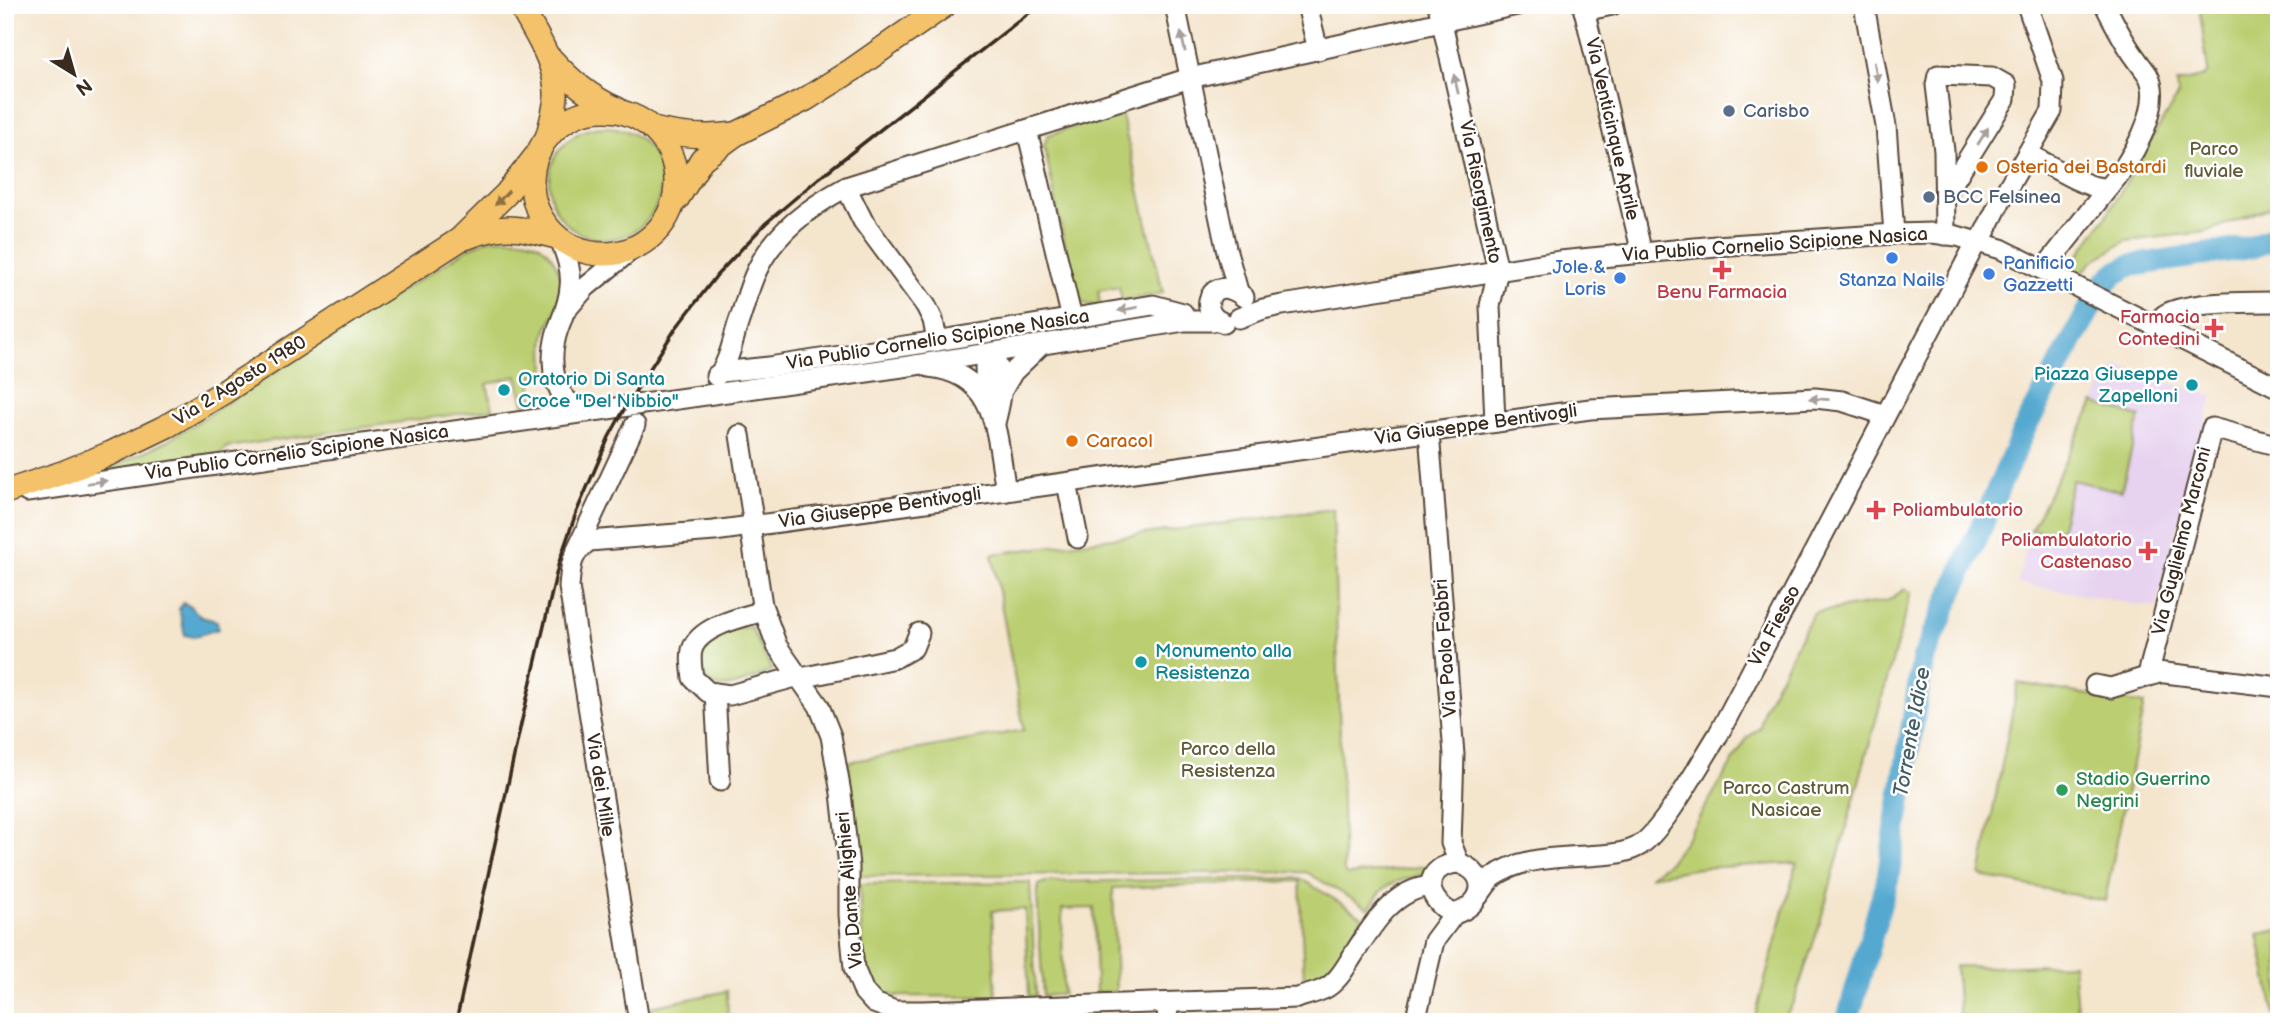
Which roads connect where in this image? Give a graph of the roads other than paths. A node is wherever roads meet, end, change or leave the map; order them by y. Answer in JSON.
{"nodes":[{"id":1,"x":520,"y":5,"type":"edge"},
{"id":2,"x":945,"y":5,"type":"edge"},
{"id":3,"x":1175,"y":5,"type":"edge"},
{"id":4,"x":1307,"y":5,"type":"edge"},
{"id":5,"x":1517,"y":5,"type":"edge"},
{"id":6,"x":1612,"y":5,"type":"edge"},
{"id":7,"x":1864,"y":5,"type":"edge"},
{"id":8,"x":2027,"y":5,"type":"edge"},
{"id":9,"x":2105,"y":5,"type":"edge"},
{"id":10,"x":1583,"y":8,"type":"edge"},
{"id":11,"x":1440,"y":14,"type":"edge"},
{"id":12,"x":1318,"y":50,"type":"junction"},
{"id":13,"x":545,"y":52,"type":"junction"},
{"id":14,"x":1190,"y":78,"type":"junction"},
{"id":15,"x":627,"y":114,"type":"junction"},
{"id":16,"x":653,"y":128,"type":"junction"},
{"id":17,"x":1027,"y":130,"type":"junction"},
{"id":18,"x":736,"y":134,"type":"junction"},
{"id":19,"x":543,"y":145,"type":"junction"},
{"id":20,"x":2027,"y":154,"type":"junction"},
{"id":21,"x":846,"y":187,"type":"junction"},
{"id":22,"x":2108,"y":188,"type":"junction"},
{"id":23,"x":1946,"y":194,"type":"junction"},
{"id":24,"x":672,"y":207,"type":"junction"},
{"id":25,"x":1894,"y":234,"type":"junction"},
{"id":26,"x":1945,"y":235,"type":"junction"},
{"id":27,"x":558,"y":238,"type":"junction"},
{"id":28,"x":459,"y":240,"type":"junction"},
{"id":29,"x":1978,"y":242,"type":"junction"},
{"id":30,"x":1226,"y":248,"type":"junction"},
{"id":31,"x":631,"y":250,"type":"junction"},
{"id":32,"x":1640,"y":253,"type":"junction"},
{"id":33,"x":1498,"y":270,"type":"junction"},
{"id":34,"x":2046,"y":270,"type":"junction"},
{"id":35,"x":1213,"y":293,"type":"junction"},
{"id":36,"x":1240,"y":294,"type":"junction"},
{"id":37,"x":2279,"y":302,"type":"edge"},
{"id":38,"x":1283,"y":305,"type":"junction"},
{"id":39,"x":743,"y":308,"type":"junction"},
{"id":40,"x":567,"y":309,"type":"junction"},
{"id":41,"x":1183,"y":313,"type":"junction"},
{"id":42,"x":1239,"y":318,"type":"junction"},
{"id":43,"x":1072,"y":319,"type":"junction"},
{"id":44,"x":1219,"y":321,"type":"junction"},
{"id":45,"x":1158,"y":325,"type":"junction"},
{"id":46,"x":2162,"y":331,"type":"junction"},
{"id":47,"x":936,"y":341,"type":"junction"},
{"id":48,"x":1040,"y":345,"type":"junction"},
{"id":49,"x":991,"y":353,"type":"junction"},
{"id":50,"x":757,"y":366,"type":"junction"},
{"id":51,"x":909,"y":366,"type":"junction"},
{"id":52,"x":721,"y":372,"type":"junction"},
{"id":53,"x":1003,"y":388,"type":"junction"},
{"id":54,"x":2279,"y":388,"type":"edge"},
{"id":55,"x":706,"y":395,"type":"junction"},
{"id":56,"x":985,"y":398,"type":"junction"},
{"id":57,"x":589,"y":410,"type":"junction"},
{"id":58,"x":1885,"y":415,"type":"junction"},
{"id":59,"x":995,"y":422,"type":"junction"},
{"id":60,"x":1495,"y":422,"type":"junction"},
{"id":61,"x":635,"y":425,"type":"dead end"},
{"id":62,"x":1429,"y":432,"type":"junction"},
{"id":63,"x":740,"y":435,"type":"dead end"},
{"id":64,"x":2279,"y":446,"type":"edge"},
{"id":65,"x":1067,"y":482,"type":"junction"},
{"id":66,"x":1006,"y":491,"type":"junction"},
{"id":67,"x":5,"y":493,"type":"edge"},
{"id":68,"x":752,"y":526,"type":"junction"},
{"id":69,"x":1078,"y":538,"type":"dead end"},
{"id":70,"x":583,"y":545,"type":"junction"},
{"id":71,"x":764,"y":611,"type":"junction"},
{"id":72,"x":919,"y":633,"type":"dead end"},
{"id":73,"x":2154,"y":672,"type":"junction"},
{"id":74,"x":800,"y":677,"type":"junction"},
{"id":75,"x":2277,"y":682,"type":"edge"},
{"id":76,"x":2095,"y":685,"type":"dead end"},
{"id":77,"x":715,"y":693,"type":"junction"},
{"id":78,"x":720,"y":781,"type":"dead end"},
{"id":79,"x":1460,"y":867,"type":"junction"},
{"id":80,"x":1508,"y":870,"type":"junction"},
{"id":81,"x":1479,"y":895,"type":"junction"},
{"id":82,"x":1440,"y":901,"type":"junction"},
{"id":83,"x":1167,"y":1012,"type":"edge"},
{"id":84,"x":960,"y":1016,"type":"edge"},
{"id":85,"x":639,"y":1022,"type":"edge"},
{"id":86,"x":1415,"y":1022,"type":"edge"}],
"edges":[{"from":1,"to":13,"type":"main road"},
{"from":2,"to":18,"type":"main road"},
{"from":14,"to":3,"type":"street","one_way":true},
{"from":4,"to":12,"type":"street"},
{"from":5,"to":11,"type":"street"},
{"from":6,"to":10,"type":"street"},
{"from":7,"to":25,"type":"street","one_way":true},
{"from":8,"to":20,"type":"street","name":"Via Fiesso"},
{"from":9,"to":22,"type":"street"},
{"from":10,"to":32,"type":"street","name":"Via Venticinque Aprile"},
{"from":11,"to":12,"type":"street"},
{"from":33,"to":11,"type":"street","name":"Via Risorgimento","one_way":true},
{"from":12,"to":14,"type":"street"},
{"from":13,"to":15,"type":"main road"},
{"from":13,"to":19,"type":"main road"},
{"from":14,"to":17,"type":"street"},
{"from":14,"to":30,"type":"street"},
{"from":15,"to":16,"type":"main road"},
{"from":15,"to":19,"type":"main road"},
{"from":16,"to":18,"type":"main road"},
{"from":16,"to":24,"type":"main road"},
{"from":17,"to":21,"type":"street"},
{"from":17,"to":43,"type":"street"},
{"from":18,"to":24,"type":"main road"},
{"from":19,"to":27,"type":"main road"},
{"from":19,"to":28,"type":"main road","name":"Via 2 Agosto 1980","one_way":true},
{"from":20,"to":22,"type":"street"},
{"from":20,"to":29,"type":"street","name":"Via Fiesso"},
{"from":21,"to":39,"type":"street"},
{"from":21,"to":47,"type":"street"},
{"from":22,"to":34,"type":"street"},
{"from":23,"to":23,"type":"street","one_way":true},
{"from":23,"to":26,"type":"street"},
{"from":24,"to":31,"type":"main road"},
{"from":25,"to":26,"type":"street","name":"Via Publio Cornelio Scipione Nasica"},
{"from":25,"to":32,"type":"street","name":"Via Publio Cornelio Scipione Nasica"},
{"from":26,"to":29,"type":"street","name":"Via Publio Cornelio Scipione Nasica"},
{"from":27,"to":28,"type":"main road","name":"Via 2 Agosto 1980"},
{"from":27,"to":31,"type":"main road"},
{"from":27,"to":40,"type":"street"},
{"from":28,"to":67,"type":"main road","name":"Via 2 Agosto 1980"},
{"from":29,"to":34,"type":"street","name":"Via Publio Cornelio Scipione Nasica"},
{"from":29,"to":58,"type":"street","name":"Via Fiesso"},
{"from":30,"to":35,"type":"street"},
{"from":30,"to":36,"type":"street"},
{"from":31,"to":40,"type":"street"},
{"from":32,"to":33,"type":"street","name":"Via Publio Cornelio Scipione Nasica"},
{"from":33,"to":38,"type":"street","name":"Via Publio Cornelio Scipione Nasica"},
{"from":33,"to":60,"type":"street","name":"Via Risorgimento"},
{"from":34,"to":46,"type":"street","name":"Via Publio Cornelio Scipione Nasica"},
{"from":35,"to":36,"type":"street"},
{"from":35,"to":41,"type":"street","name":"Via Publio Cornelio Scipione Nasica"},
{"from":35,"to":44,"type":"street"},
{"from":36,"to":38,"type":"street","name":"Via Publio Cornelio Scipione Nasica"},
{"from":36,"to":42,"type":"street"},
{"from":37,"to":46,"type":"street"},
{"from":38,"to":42,"type":"street","name":"Via Publio Cornelio Scipione Nasica"},
{"from":39,"to":50,"type":"street"},
{"from":39,"to":52,"type":"street"},
{"from":40,"to":57,"type":"street"},
{"from":41,"to":43,"type":"street","name":"Via Publio Cornelio Scipione Nasica","one_way":true},
{"from":41,"to":45,"type":"street","name":"Via Publio Cornelio Scipione Nasica"},
{"from":42,"to":44,"type":"street"},
{"from":43,"to":47,"type":"street","name":"Via Publio Cornelio Scipione Nasica"},
{"from":44,"to":45,"type":"street","name":"Via Publio Cornelio Scipione Nasica"},
{"from":45,"to":48,"type":"street","name":"Via Publio Cornelio Scipione Nasica"},
{"from":46,"to":54,"type":"street","name":"Via Publio Cornelio Scipione Nasica"},
{"from":47,"to":50,"type":"street","name":"Via Publio Cornelio Scipione Nasica"},
{"from":48,"to":49,"type":"street","name":"Via Publio Cornelio Scipione Nasica"},
{"from":48,"to":53,"type":"street","name":"Via Giuseppe Bentivogli"},
{"from":49,"to":51,"type":"street","name":"Via Publio Cornelio Scipione Nasica"},
{"from":49,"to":53,"type":"street"},
{"from":49,"to":56,"type":"street","name":"Via Giuseppe Bentivogli"},
{"from":50,"to":52,"type":"street","name":"Via Publio Cornelio Scipione Nasica"},
{"from":51,"to":55,"type":"street","name":"Via Publio Cornelio Scipione Nasica"},
{"from":51,"to":56,"type":"street","name":"Via Giuseppe Bentivogli"},
{"from":52,"to":55,"type":"street"},
{"from":53,"to":59,"type":"street","name":"Via Giuseppe Bentivogli"},
{"from":55,"to":57,"type":"street","name":"Via Publio Cornelio Scipione Nasica"},
{"from":56,"to":59,"type":"street","name":"Via Giuseppe Bentivogli"},
{"from":67,"to":57,"type":"street","name":"Via Publio Cornelio Scipione Nasica","one_way":true},
{"from":58,"to":60,"type":"street","name":"Via Giuseppe Bentivogli","one_way":true},
{"from":58,"to":80,"type":"street","name":"Via Fiesso"},
{"from":59,"to":66,"type":"street","name":"Via Giuseppe Bentivogli"},
{"from":60,"to":62,"type":"street","name":"Via Giuseppe Bentivogli"},
{"from":61,"to":70,"type":"street","name":"Via dei Mille"},
{"from":62,"to":65,"type":"street","name":"Via Giuseppe Bentivogli"},
{"from":62,"to":79,"type":"street","name":"Via Paolo Fabbri"},
{"from":63,"to":68,"type":"street","name":"Via Giuseppe Bentivogli"},
{"from":64,"to":73,"type":"street","name":"Via Guglielmo Marconi"},
{"from":65,"to":66,"type":"street","name":"Via Giuseppe Bentivogli"},
{"from":65,"to":69,"type":"street"},
{"from":66,"to":68,"type":"street","name":"Via Giuseppe Bentivogli"},
{"from":68,"to":70,"type":"street","name":"Via Giuseppe Bentivogli"},
{"from":68,"to":71,"type":"street","name":"Via Dante Alighieri"},
{"from":70,"to":85,"type":"street","name":"Via dei Mille"},
{"from":71,"to":74,"type":"street","name":"Via Dante Alighieri"},
{"from":71,"to":77,"type":"street"},
{"from":72,"to":74,"type":"street"},
{"from":73,"to":75,"type":"street"},
{"from":73,"to":76,"type":"street"},
{"from":74,"to":77,"type":"street"},
{"from":74,"to":84,"type":"street","name":"Via Dante Alighieri"},
{"from":77,"to":78,"type":"street"},
{"from":79,"to":80,"type":"street"},
{"from":79,"to":81,"type":"street"},
{"from":79,"to":82,"type":"street"},
{"from":80,"to":81,"type":"street","name":"Via Fiesso"},
{"from":81,"to":82,"type":"street","name":"Via Fiesso"},
{"from":82,"to":83,"type":"street","name":"Via Dante Alighieri"},
{"from":82,"to":86,"type":"street"},
{"from":83,"to":84,"type":"street","name":"Via Dante Alighieri"}]}
